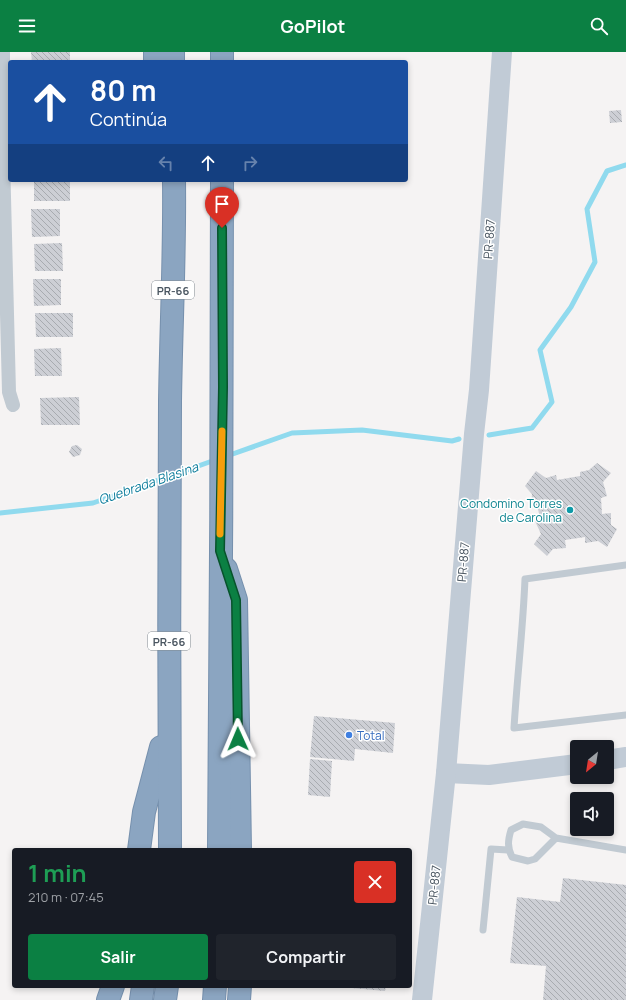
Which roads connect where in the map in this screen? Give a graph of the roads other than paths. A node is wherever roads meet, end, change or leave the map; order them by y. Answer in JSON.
{"nodes":[{"id":1,"x":3,"y":52,"type":"edge"},
{"id":2,"x":502,"y":52,"type":"edge"},
{"id":3,"x":2,"y":139,"type":"edge"},
{"id":4,"x":2,"y":158,"type":"edge"},
{"id":5,"x":168,"y":182,"type":"edge"},
{"id":6,"x":174,"y":182,"type":"edge"},
{"id":7,"x":222,"y":182,"type":"edge"},
{"id":8,"x":175,"y":225,"type":"junction"},
{"id":9,"x":13,"y":405,"type":"dead end"},
{"id":10,"x":220,"y":551,"type":"junction"},
{"id":11,"x":626,"y":565,"type":"edge"},
{"id":12,"x":626,"y":714,"type":"edge"},
{"id":13,"x":169,"y":718,"type":"junction"},
{"id":14,"x":626,"y":757,"type":"edge"},
{"id":15,"x":614,"y":759,"type":"edge"},
{"id":16,"x":570,"y":765,"type":"edge"},
{"id":17,"x":446,"y":773,"type":"junction"},
{"id":18,"x":556,"y":838,"type":"junction"},
{"id":19,"x":139,"y":848,"type":"edge"},
{"id":20,"x":154,"y":848,"type":"edge"},
{"id":21,"x":170,"y":848,"type":"edge"},
{"id":22,"x":219,"y":848,"type":"edge"},
{"id":23,"x":240,"y":848,"type":"edge"},
{"id":24,"x":508,"y":850,"type":"junction"},
{"id":25,"x":626,"y":850,"type":"edge"},
{"id":26,"x":483,"y":930,"type":"dead end"},
{"id":27,"x":112,"y":988,"type":"edge"},
{"id":28,"x":143,"y":988,"type":"edge"},
{"id":29,"x":167,"y":988,"type":"edge"},
{"id":30,"x":215,"y":988,"type":"edge"},
{"id":31,"x":240,"y":988,"type":"edge"},
{"id":32,"x":108,"y":1000,"type":"edge"},
{"id":33,"x":141,"y":1000,"type":"edge"},
{"id":34,"x":165,"y":1000,"type":"edge"},
{"id":35,"x":214,"y":1000,"type":"edge"},
{"id":36,"x":239,"y":1000,"type":"edge"},
{"id":37,"x":422,"y":1000,"type":"edge"}],
"edges":[{"from":1,"to":3,"type":"street"},
{"from":2,"to":17,"type":"street","name":"PR-887"},
{"from":3,"to":4,"type":"street"},
{"from":4,"to":9,"type":"street"},
{"from":5,"to":8,"type":"highway"},
{"from":6,"to":8,"type":"highway","number":"PR-66"},
{"from":7,"to":10,"type":"highway"},
{"from":8,"to":13,"type":"highway","number":"PR-66"},
{"from":10,"to":22,"type":"highway"},
{"from":10,"to":23,"type":"highway"},
{"from":11,"to":12,"type":"lane"},
{"from":13,"to":19,"type":"highway"},
{"from":13,"to":20,"type":"highway"},
{"from":13,"to":21,"type":"highway","number":"PR-66"},
{"from":14,"to":15,"type":"street"},
{"from":16,"to":17,"type":"street"},
{"from":17,"to":37,"type":"street","name":"PR-887"},
{"from":18,"to":24,"type":"lane"},
{"from":18,"to":24,"type":"lane"},
{"from":18,"to":25,"type":"lane"},
{"from":24,"to":26,"type":"lane"},
{"from":27,"to":32,"type":"highway"},
{"from":28,"to":33,"type":"highway"},
{"from":29,"to":34,"type":"highway"},
{"from":30,"to":35,"type":"highway"},
{"from":31,"to":36,"type":"highway"}]}
